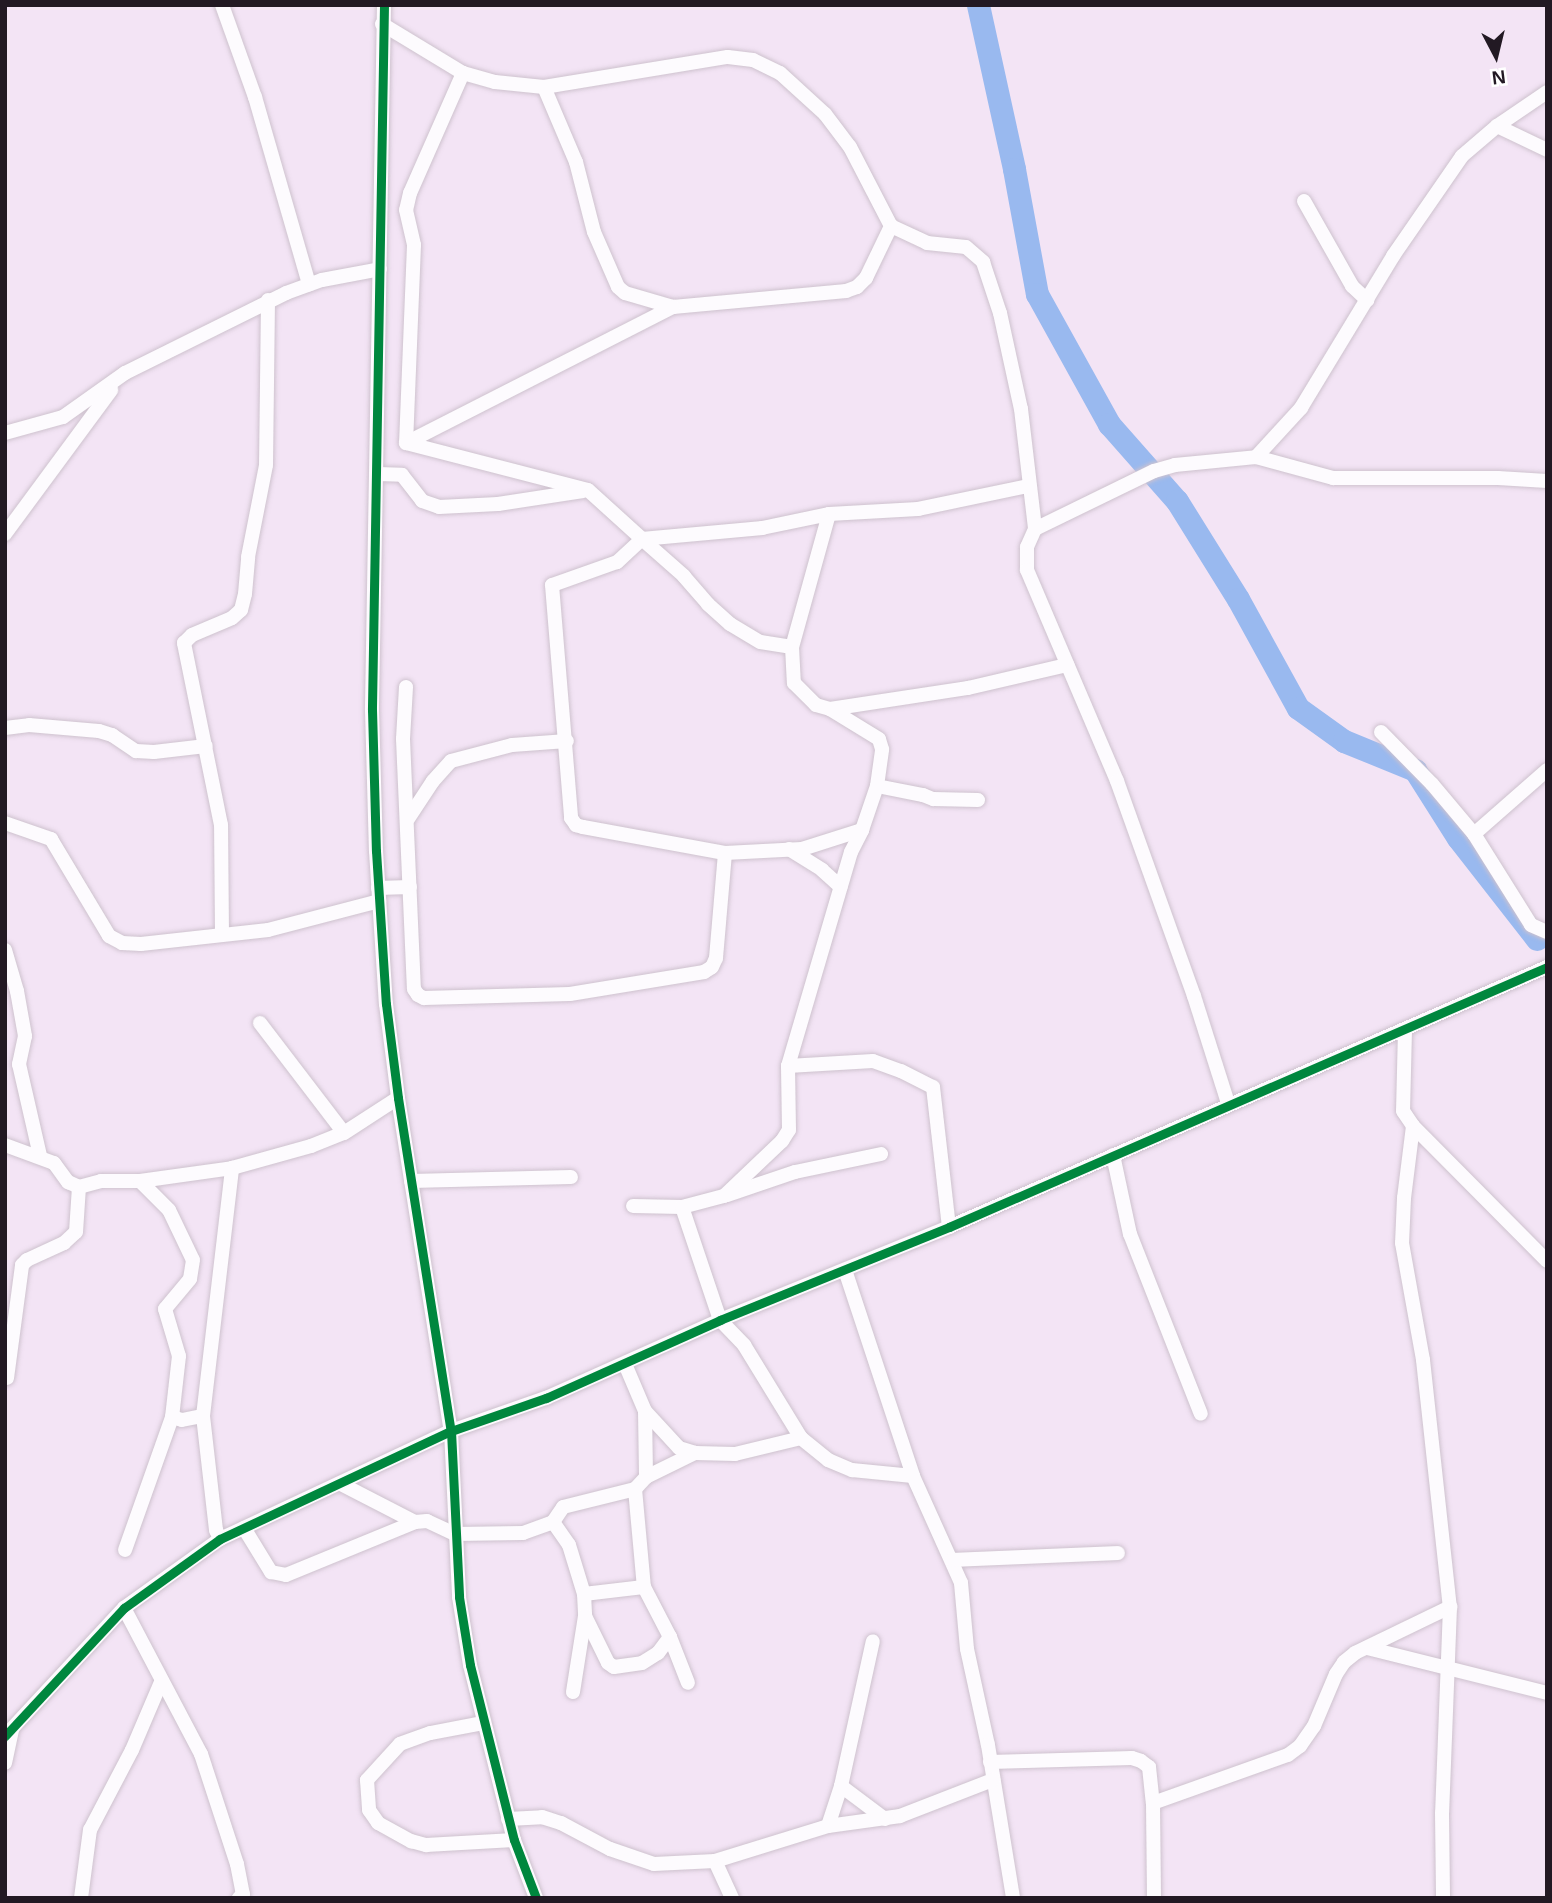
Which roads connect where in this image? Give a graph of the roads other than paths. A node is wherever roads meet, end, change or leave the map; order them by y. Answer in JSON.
{"nodes":[{"id":1,"x":222,"y":5,"type":"edge"},
{"id":2,"x":384,"y":5,"type":"edge"},
{"id":3,"x":382,"y":24,"type":"junction"},
{"id":4,"x":463,"y":73,"type":"junction"},
{"id":5,"x":544,"y":87,"type":"junction"},
{"id":6,"x":1547,"y":92,"type":"edge"},
{"id":7,"x":1497,"y":126,"type":"junction"},
{"id":8,"x":1547,"y":150,"type":"edge"},
{"id":9,"x":1304,"y":201,"type":"dead end"},
{"id":10,"x":891,"y":226,"type":"junction"},
{"id":11,"x":380,"y":270,"type":"junction"},
{"id":12,"x":309,"y":284,"type":"junction"},
{"id":13,"x":268,"y":300,"type":"junction"},
{"id":14,"x":1367,"y":300,"type":"junction"},
{"id":15,"x":673,"y":307,"type":"junction"},
{"id":16,"x":125,"y":373,"type":"junction"},
{"id":17,"x":5,"y":433,"type":"edge"},
{"id":18,"x":406,"y":443,"type":"junction"},
{"id":19,"x":1256,"y":457,"type":"junction"},
{"id":20,"x":378,"y":474,"type":"junction"},
{"id":21,"x":1547,"y":481,"type":"edge"},
{"id":22,"x":1028,"y":486,"type":"junction"},
{"id":23,"x":588,"y":490,"type":"junction"},
{"id":24,"x":829,"y":514,"type":"junction"},
{"id":25,"x":1035,"y":529,"type":"junction"},
{"id":26,"x":5,"y":534,"type":"edge"},
{"id":27,"x":642,"y":539,"type":"junction"},
{"id":28,"x":792,"y":647,"type":"junction"},
{"id":29,"x":1067,"y":665,"type":"junction"},
{"id":30,"x":405,"y":687,"type":"dead end"},
{"id":31,"x":830,"y":709,"type":"junction"},
{"id":32,"x":5,"y":728,"type":"edge"},
{"id":33,"x":1381,"y":732,"type":"dead end"},
{"id":34,"x":567,"y":741,"type":"junction"},
{"id":35,"x":206,"y":746,"type":"junction"},
{"id":36,"x":1547,"y":769,"type":"edge"},
{"id":37,"x":877,"y":786,"type":"junction"},
{"id":38,"x":978,"y":800,"type":"dead end"},
{"id":39,"x":408,"y":819,"type":"junction"},
{"id":40,"x":5,"y":823,"type":"edge"},
{"id":41,"x":862,"y":830,"type":"junction"},
{"id":42,"x":1474,"y":834,"type":"junction"},
{"id":43,"x":789,"y":849,"type":"junction"},
{"id":44,"x":725,"y":853,"type":"junction"},
{"id":45,"x":410,"y":887,"type":"junction"},
{"id":46,"x":841,"y":887,"type":"junction"},
{"id":47,"x":379,"y":895,"type":"junction"},
{"id":48,"x":1547,"y":932,"type":"edge"},
{"id":49,"x":222,"y":934,"type":"junction"},
{"id":50,"x":5,"y":950,"type":"edge"},
{"id":51,"x":1547,"y":967,"type":"edge"},
{"id":52,"x":260,"y":1023,"type":"dead end"},
{"id":53,"x":1405,"y":1030,"type":"junction"},
{"id":54,"x":788,"y":1066,"type":"junction"},
{"id":55,"x":398,"y":1098,"type":"junction"},
{"id":56,"x":1228,"y":1103,"type":"junction"},
{"id":57,"x":1413,"y":1126,"type":"junction"},
{"id":58,"x":344,"y":1133,"type":"junction"},
{"id":59,"x":5,"y":1145,"type":"edge"},
{"id":60,"x":881,"y":1154,"type":"dead end"},
{"id":61,"x":1113,"y":1154,"type":"junction"},
{"id":62,"x":40,"y":1156,"type":"junction"},
{"id":63,"x":232,"y":1168,"type":"junction"},
{"id":64,"x":571,"y":1177,"type":"dead end"},
{"id":65,"x":140,"y":1181,"type":"junction"},
{"id":66,"x":411,"y":1181,"type":"junction"},
{"id":67,"x":79,"y":1187,"type":"junction"},
{"id":68,"x":724,"y":1196,"type":"junction"},
{"id":69,"x":633,"y":1206,"type":"dead end"},
{"id":70,"x":682,"y":1207,"type":"junction"},
{"id":71,"x":949,"y":1227,"type":"junction"},
{"id":72,"x":1547,"y":1262,"type":"edge"},
{"id":73,"x":845,"y":1270,"type":"junction"},
{"id":74,"x":720,"y":1320,"type":"junction"},
{"id":75,"x":625,"y":1364,"type":"junction"},
{"id":76,"x":7,"y":1378,"type":"dead end"},
{"id":77,"x":645,"y":1411,"type":"junction"},
{"id":78,"x":1201,"y":1414,"type":"dead end"},
{"id":79,"x":203,"y":1416,"type":"junction"},
{"id":80,"x":172,"y":1417,"type":"junction"},
{"id":81,"x":451,"y":1430,"type":"junction"},
{"id":82,"x":801,"y":1438,"type":"junction"},
{"id":83,"x":695,"y":1452,"type":"junction"},
{"id":84,"x":913,"y":1476,"type":"junction"},
{"id":85,"x":646,"y":1477,"type":"junction"},
{"id":86,"x":341,"y":1483,"type":"junction"},
{"id":87,"x":635,"y":1489,"type":"junction"},
{"id":88,"x":415,"y":1522,"type":"junction"},
{"id":89,"x":553,"y":1522,"type":"junction"},
{"id":90,"x":244,"y":1528,"type":"junction"},
{"id":91,"x":455,"y":1534,"type":"junction"},
{"id":92,"x":220,"y":1539,"type":"junction"},
{"id":93,"x":125,"y":1550,"type":"dead end"},
{"id":94,"x":1118,"y":1553,"type":"dead end"},
{"id":95,"x":952,"y":1560,"type":"junction"},
{"id":96,"x":644,"y":1587,"type":"junction"},
{"id":97,"x":584,"y":1594,"type":"junction"},
{"id":98,"x":1450,"y":1607,"type":"junction"},
{"id":99,"x":124,"y":1608,"type":"junction"},
{"id":100,"x":585,"y":1616,"type":"junction"},
{"id":101,"x":670,"y":1637,"type":"junction"},
{"id":102,"x":873,"y":1641,"type":"dead end"},
{"id":103,"x":1367,"y":1648,"type":"junction"},
{"id":104,"x":1449,"y":1669,"type":"junction"},
{"id":105,"x":161,"y":1682,"type":"junction"},
{"id":106,"x":688,"y":1683,"type":"dead end"},
{"id":107,"x":573,"y":1692,"type":"dead end"},
{"id":108,"x":1547,"y":1693,"type":"edge"},
{"id":109,"x":482,"y":1723,"type":"junction"},
{"id":110,"x":8,"y":1733,"type":"edge"},
{"id":111,"x":990,"y":1762,"type":"junction"},
{"id":112,"x":5,"y":1763,"type":"edge"},
{"id":113,"x":993,"y":1780,"type":"junction"},
{"id":114,"x":841,"y":1786,"type":"junction"},
{"id":115,"x":1153,"y":1802,"type":"junction"},
{"id":116,"x":508,"y":1819,"type":"junction"},
{"id":117,"x":886,"y":1819,"type":"junction"},
{"id":118,"x":828,"y":1826,"type":"junction"},
{"id":119,"x":514,"y":1840,"type":"junction"},
{"id":120,"x":715,"y":1861,"type":"junction"},
{"id":121,"x":81,"y":1898,"type":"edge"},
{"id":122,"x":239,"y":1898,"type":"edge"},
{"id":123,"x":536,"y":1898,"type":"edge"},
{"id":124,"x":732,"y":1898,"type":"edge"},
{"id":125,"x":1013,"y":1898,"type":"edge"},
{"id":126,"x":1154,"y":1898,"type":"edge"},
{"id":127,"x":1443,"y":1898,"type":"edge"}],
"edges":[{"from":1,"to":12,"type":"street"},
{"from":2,"to":3,"type":"street"},
{"from":3,"to":4,"type":"street"},
{"from":3,"to":11,"type":"street"},
{"from":4,"to":5,"type":"street"},
{"from":4,"to":18,"type":"street"},
{"from":5,"to":10,"type":"street"},
{"from":5,"to":15,"type":"street"},
{"from":6,"to":7,"type":"street"},
{"from":7,"to":8,"type":"street"},
{"from":7,"to":14,"type":"street"},
{"from":9,"to":14,"type":"street"},
{"from":10,"to":15,"type":"street"},
{"from":10,"to":22,"type":"street"},
{"from":11,"to":12,"type":"street"},
{"from":11,"to":20,"type":"street"},
{"from":12,"to":13,"type":"street"},
{"from":13,"to":16,"type":"street"},
{"from":13,"to":35,"type":"street"},
{"from":14,"to":19,"type":"street"},
{"from":15,"to":18,"type":"street"},
{"from":16,"to":17,"type":"street"},
{"from":16,"to":26,"type":"street"},
{"from":18,"to":23,"type":"street"},
{"from":19,"to":21,"type":"street"},
{"from":19,"to":25,"type":"street"},
{"from":20,"to":23,"type":"street"},
{"from":20,"to":47,"type":"street"},
{"from":22,"to":24,"type":"street"},
{"from":22,"to":25,"type":"street"},
{"from":23,"to":27,"type":"street"},
{"from":24,"to":27,"type":"street"},
{"from":24,"to":28,"type":"street"},
{"from":25,"to":29,"type":"street"},
{"from":27,"to":28,"type":"street"},
{"from":27,"to":34,"type":"street"},
{"from":28,"to":31,"type":"street"},
{"from":29,"to":31,"type":"street"},
{"from":29,"to":56,"type":"street"},
{"from":30,"to":39,"type":"street"},
{"from":31,"to":37,"type":"street"},
{"from":32,"to":35,"type":"street"},
{"from":33,"to":42,"type":"street"},
{"from":34,"to":39,"type":"street"},
{"from":34,"to":44,"type":"street"},
{"from":35,"to":49,"type":"street"},
{"from":36,"to":42,"type":"street"},
{"from":37,"to":38,"type":"street"},
{"from":37,"to":41,"type":"street"},
{"from":39,"to":45,"type":"street"},
{"from":40,"to":49,"type":"street"},
{"from":41,"to":43,"type":"street"},
{"from":41,"to":46,"type":"street"},
{"from":42,"to":48,"type":"street"},
{"from":43,"to":44,"type":"street"},
{"from":43,"to":46,"type":"street"},
{"from":44,"to":45,"type":"street"},
{"from":45,"to":47,"type":"street"},
{"from":46,"to":54,"type":"street"},
{"from":47,"to":49,"type":"street"},
{"from":47,"to":55,"type":"street"},
{"from":50,"to":62,"type":"street"},
{"from":51,"to":53,"type":"street"},
{"from":52,"to":58,"type":"street"},
{"from":53,"to":56,"type":"street"},
{"from":53,"to":57,"type":"street"},
{"from":54,"to":68,"type":"street"},
{"from":54,"to":71,"type":"street"},
{"from":55,"to":58,"type":"street"},
{"from":55,"to":66,"type":"street"},
{"from":56,"to":61,"type":"street"},
{"from":57,"to":72,"type":"street"},
{"from":57,"to":98,"type":"street"},
{"from":58,"to":63,"type":"street"},
{"from":59,"to":62,"type":"street"},
{"from":60,"to":68,"type":"street"},
{"from":61,"to":71,"type":"street"},
{"from":61,"to":78,"type":"street"},
{"from":62,"to":67,"type":"street"},
{"from":63,"to":65,"type":"street"},
{"from":63,"to":79,"type":"street"},
{"from":64,"to":66,"type":"street"},
{"from":65,"to":67,"type":"street"},
{"from":65,"to":80,"type":"street"},
{"from":66,"to":81,"type":"street"},
{"from":67,"to":76,"type":"street"},
{"from":68,"to":70,"type":"street"},
{"from":69,"to":70,"type":"street"},
{"from":70,"to":74,"type":"street"},
{"from":71,"to":73,"type":"street"},
{"from":73,"to":74,"type":"street"},
{"from":73,"to":84,"type":"street"},
{"from":74,"to":75,"type":"street"},
{"from":74,"to":82,"type":"street"},
{"from":75,"to":77,"type":"street"},
{"from":75,"to":81,"type":"street"},
{"from":77,"to":83,"type":"street"},
{"from":77,"to":85,"type":"street"},
{"from":79,"to":80,"type":"street"},
{"from":79,"to":92,"type":"street"},
{"from":80,"to":93,"type":"street"},
{"from":81,"to":86,"type":"street"},
{"from":81,"to":91,"type":"street"},
{"from":82,"to":83,"type":"street"},
{"from":82,"to":84,"type":"street"},
{"from":83,"to":85,"type":"street"},
{"from":84,"to":95,"type":"street"},
{"from":85,"to":87,"type":"street"},
{"from":86,"to":88,"type":"street"},
{"from":86,"to":90,"type":"street"},
{"from":87,"to":89,"type":"street"},
{"from":87,"to":96,"type":"street"},
{"from":88,"to":90,"type":"street"},
{"from":88,"to":91,"type":"street"},
{"from":89,"to":91,"type":"street"},
{"from":89,"to":97,"type":"street"},
{"from":90,"to":92,"type":"street"},
{"from":91,"to":109,"type":"street"},
{"from":92,"to":99,"type":"street"},
{"from":94,"to":95,"type":"street"},
{"from":95,"to":111,"type":"street"},
{"from":96,"to":97,"type":"street"},
{"from":96,"to":101,"type":"street"},
{"from":97,"to":100,"type":"street"},
{"from":98,"to":103,"type":"street"},
{"from":98,"to":104,"type":"street"},
{"from":99,"to":105,"type":"street"},
{"from":99,"to":110,"type":"street"},
{"from":100,"to":101,"type":"street"},
{"from":100,"to":107,"type":"street"},
{"from":101,"to":106,"type":"street"},
{"from":102,"to":114,"type":"street"},
{"from":103,"to":104,"type":"street"},
{"from":103,"to":115,"type":"street"},
{"from":104,"to":108,"type":"street"},
{"from":104,"to":127,"type":"street"},
{"from":105,"to":121,"type":"street"},
{"from":105,"to":122,"type":"street"},
{"from":109,"to":116,"type":"street"},
{"from":109,"to":119,"type":"street"},
{"from":110,"to":112,"type":"street"},
{"from":111,"to":113,"type":"street"},
{"from":111,"to":115,"type":"street"},
{"from":113,"to":117,"type":"street"},
{"from":113,"to":125,"type":"street"},
{"from":114,"to":117,"type":"street"},
{"from":114,"to":118,"type":"street"},
{"from":115,"to":126,"type":"street"},
{"from":116,"to":119,"type":"street"},
{"from":116,"to":120,"type":"street"},
{"from":117,"to":118,"type":"street"},
{"from":118,"to":120,"type":"street"},
{"from":119,"to":123,"type":"street"},
{"from":120,"to":124,"type":"street"}]}
